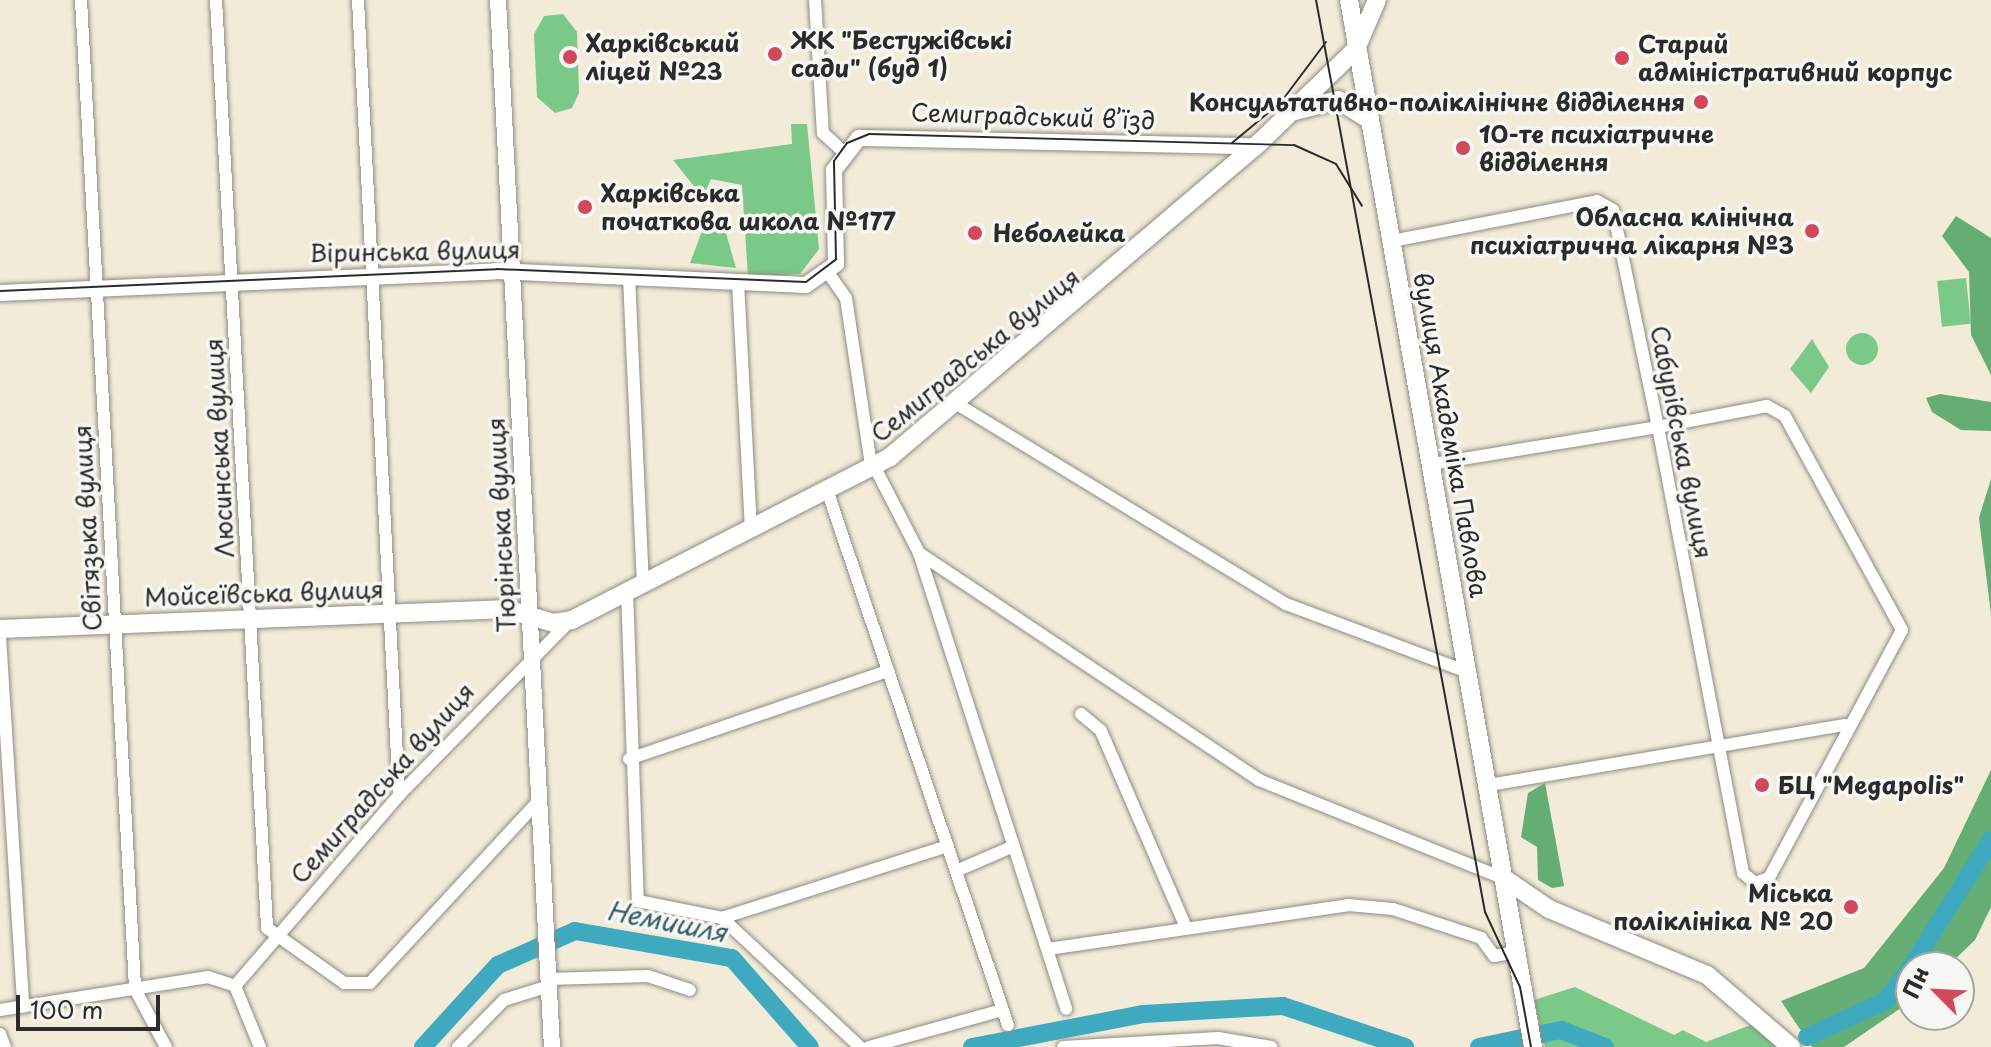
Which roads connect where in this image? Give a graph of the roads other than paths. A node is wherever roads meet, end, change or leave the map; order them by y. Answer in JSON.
{"nodes":[{"id":1,"x":81,"y":0,"type":"edge"},
{"id":2,"x":216,"y":0,"type":"edge"},
{"id":3,"x":358,"y":0,"type":"edge"},
{"id":4,"x":498,"y":0,"type":"edge"},
{"id":5,"x":815,"y":0,"type":"edge"},
{"id":6,"x":1349,"y":0,"type":"edge"},
{"id":7,"x":1377,"y":0,"type":"edge"},
{"id":8,"x":1356,"y":49,"type":"junction"},
{"id":9,"x":1293,"y":111,"type":"junction"},
{"id":10,"x":1370,"y":120,"type":"junction"},
{"id":11,"x":1256,"y":146,"type":"junction"},
{"id":12,"x":842,"y":151,"type":"junction"},
{"id":13,"x":1392,"y":241,"type":"junction"},
{"id":14,"x":513,"y":271,"type":"junction"},
{"id":15,"x":374,"y":274,"type":"junction"},
{"id":16,"x":829,"y":274,"type":"junction"},
{"id":17,"x":629,"y":277,"type":"junction"},
{"id":18,"x":232,"y":279,"type":"junction"},
{"id":19,"x":738,"y":282,"type":"junction"},
{"id":20,"x":95,"y":287,"type":"junction"},
{"id":21,"x":0,"y":293,"type":"edge"},
{"id":22,"x":957,"y":404,"type":"junction"},
{"id":23,"x":1658,"y":427,"type":"junction"},
{"id":24,"x":1431,"y":464,"type":"junction"},
{"id":25,"x":873,"y":466,"type":"junction"},
{"id":26,"x":826,"y":487,"type":"junction"},
{"id":27,"x":751,"y":526,"type":"junction"},
{"id":28,"x":919,"y":553,"type":"junction"},
{"id":29,"x":635,"y":586,"type":"junction"},
{"id":30,"x":388,"y":612,"type":"junction"},
{"id":31,"x":530,"y":614,"type":"junction"},
{"id":32,"x":251,"y":619,"type":"junction"},
{"id":33,"x":572,"y":620,"type":"junction"},
{"id":34,"x":113,"y":623,"type":"junction"},
{"id":35,"x":0,"y":629,"type":"edge"},
{"id":36,"x":0,"y":636,"type":"edge"},
{"id":37,"x":532,"y":654,"type":"junction"},
{"id":38,"x":888,"y":671,"type":"junction"},
{"id":39,"x":1468,"y":672,"type":"junction"},
{"id":40,"x":1081,"y":714,"type":"dead end"},
{"id":41,"x":1845,"y":725,"type":"junction"},
{"id":42,"x":1716,"y":745,"type":"junction"},
{"id":43,"x":629,"y":759,"type":"junction"},
{"id":44,"x":1489,"y":785,"type":"junction"},
{"id":45,"x":399,"y":795,"type":"junction"},
{"id":46,"x":536,"y":804,"type":"junction"},
{"id":47,"x":948,"y":846,"type":"junction"},
{"id":48,"x":1014,"y":846,"type":"junction"},
{"id":49,"x":956,"y":871,"type":"junction"},
{"id":50,"x":1505,"y":879,"type":"junction"},
{"id":51,"x":722,"y":918,"type":"junction"},
{"id":52,"x":1186,"y":927,"type":"junction"},
{"id":53,"x":277,"y":938,"type":"junction"},
{"id":54,"x":1048,"y":949,"type":"junction"},
{"id":55,"x":1517,"y":952,"type":"junction"},
{"id":56,"x":549,"y":978,"type":"junction"},
{"id":57,"x":235,"y":986,"type":"junction"},
{"id":58,"x":135,"y":989,"type":"junction"},
{"id":59,"x":690,"y":990,"type":"dead end"},
{"id":60,"x":23,"y":1006,"type":"junction"},
{"id":61,"x":1066,"y":1009,"type":"dead end"},
{"id":62,"x":0,"y":1010,"type":"edge"},
{"id":63,"x":1002,"y":1010,"type":"junction"},
{"id":64,"x":1008,"y":1025,"type":"dead end"},
{"id":65,"x":0,"y":1034,"type":"edge"},
{"id":66,"x":5,"y":1047,"type":"edge"},
{"id":67,"x":166,"y":1047,"type":"edge"},
{"id":68,"x":260,"y":1047,"type":"edge"},
{"id":69,"x":458,"y":1047,"type":"edge"},
{"id":70,"x":552,"y":1047,"type":"edge"},
{"id":71,"x":860,"y":1047,"type":"edge"},
{"id":72,"x":869,"y":1047,"type":"edge"},
{"id":73,"x":1063,"y":1047,"type":"edge"},
{"id":74,"x":1271,"y":1047,"type":"edge"},
{"id":75,"x":1533,"y":1047,"type":"edge"},
{"id":76,"x":1791,"y":1047,"type":"edge"}],
"edges":[{"from":1,"to":20,"type":"street","name":"Світязька вулиця"},
{"from":2,"to":18,"type":"street","name":"Люсинська вулиця"},
{"from":3,"to":15,"type":"street"},
{"from":4,"to":14,"type":"main road","name":"Тюрінська вулиця"},
{"from":5,"to":12,"type":"street"},
{"from":6,"to":8,"type":"main road","name":"вулиця Академіка Павлова"},
{"from":7,"to":8,"type":"main road"},
{"from":8,"to":9,"type":"main road","name":"Семиградська вулиця"},
{"from":8,"to":10,"type":"main road","name":"вулиця Академіка Павлова"},
{"from":9,"to":10,"type":"main road"},
{"from":9,"to":11,"type":"main road","name":"Семиградська вулиця"},
{"from":10,"to":13,"type":"main road","name":"вулиця Академіка Павлова"},
{"from":11,"to":12,"type":"main road","name":"Семиградський в’їзд"},
{"from":11,"to":22,"type":"main road","name":"Семиградська вулиця"},
{"from":12,"to":16,"type":"main road"},
{"from":13,"to":23,"type":"street","name":"Сабурівська вулиця"},
{"from":13,"to":24,"type":"main road","name":"вулиця Академіка Павлова"},
{"from":14,"to":15,"type":"main road","name":"Віринська вулиця"},
{"from":14,"to":17,"type":"main road","name":"Віринська вулиця"},
{"from":14,"to":31,"type":"main road","name":"Тюрінська вулиця"},
{"from":15,"to":18,"type":"main road","name":"Віринська вулиця"},
{"from":15,"to":30,"type":"street"},
{"from":16,"to":19,"type":"main road","name":"Віринська вулиця"},
{"from":16,"to":25,"type":"street"},
{"from":17,"to":19,"type":"main road","name":"Віринська вулиця"},
{"from":17,"to":29,"type":"street"},
{"from":18,"to":20,"type":"main road","name":"Віринська вулиця"},
{"from":18,"to":32,"type":"street","name":"Люсинська вулиця"},
{"from":19,"to":27,"type":"street"},
{"from":20,"to":21,"type":"main road","name":"Віринська вулиця"},
{"from":20,"to":34,"type":"street","name":"Світязька вулиця"},
{"from":22,"to":25,"type":"main road","name":"Семиградська вулиця"},
{"from":22,"to":39,"type":"street"},
{"from":23,"to":24,"type":"street"},
{"from":23,"to":41,"type":"street"},
{"from":23,"to":42,"type":"street","name":"Сабурівська вулиця"},
{"from":24,"to":39,"type":"main road","name":"вулиця Академіка Павлова"},
{"from":25,"to":26,"type":"main road","name":"Семиградська вулиця"},
{"from":25,"to":28,"type":"street"},
{"from":26,"to":27,"type":"main road","name":"Семиградська вулиця"},
{"from":26,"to":38,"type":"street"},
{"from":27,"to":29,"type":"main road","name":"Семиградська вулиця"},
{"from":28,"to":48,"type":"street"},
{"from":28,"to":50,"type":"street"},
{"from":29,"to":33,"type":"main road","name":"Семиградська вулиця"},
{"from":29,"to":43,"type":"street"},
{"from":30,"to":31,"type":"main road","name":"Мойсеївська вулиця"},
{"from":30,"to":32,"type":"main road","name":"Мойсеївська вулиця"},
{"from":30,"to":45,"type":"street"},
{"from":31,"to":33,"type":"main road"},
{"from":31,"to":37,"type":"main road","name":"Тюрінська вулиця"},
{"from":32,"to":34,"type":"main road","name":"Мойсеївська вулиця"},
{"from":32,"to":53,"type":"street","name":"Люсинська вулиця"},
{"from":33,"to":37,"type":"street","name":"Семиградська вулиця"},
{"from":34,"to":35,"type":"main road","name":"Мойсеївська вулиця"},
{"from":34,"to":58,"type":"street","name":"Світязька вулиця"},
{"from":36,"to":60,"type":"street"},
{"from":37,"to":45,"type":"street","name":"Семиградська вулиця"},
{"from":37,"to":46,"type":"main road","name":"Тюрінська вулиця"},
{"from":38,"to":43,"type":"street"},
{"from":38,"to":47,"type":"street"},
{"from":39,"to":44,"type":"main road","name":"вулиця Академіка Павлова"},
{"from":40,"to":52,"type":"street"},
{"from":41,"to":42,"type":"street"},
{"from":41,"to":42,"type":"street","name":"Сабурівська вулиця"},
{"from":42,"to":44,"type":"street"},
{"from":43,"to":51,"type":"street"},
{"from":44,"to":50,"type":"main road","name":"вулиця Академіка Павлова"},
{"from":45,"to":53,"type":"street","name":"Семиградська вулиця"},
{"from":46,"to":53,"type":"street"},
{"from":46,"to":56,"type":"main road","name":"Тюрінська вулиця"},
{"from":47,"to":49,"type":"street"},
{"from":47,"to":51,"type":"street"},
{"from":48,"to":49,"type":"street"},
{"from":48,"to":54,"type":"street"},
{"from":49,"to":63,"type":"street"},
{"from":50,"to":55,"type":"main road","name":"вулиця Академіка Павлова"},
{"from":50,"to":76,"type":"main road"},
{"from":51,"to":71,"type":"street"},
{"from":52,"to":54,"type":"street"},
{"from":52,"to":55,"type":"street"},
{"from":53,"to":57,"type":"street","name":"Семиградська вулиця"},
{"from":54,"to":61,"type":"street"},
{"from":55,"to":75,"type":"main road","name":"вулиця Академіка Павлова"},
{"from":56,"to":59,"type":"street"},
{"from":56,"to":69,"type":"street"},
{"from":56,"to":70,"type":"main road","name":"Тюрінська вулиця"},
{"from":57,"to":58,"type":"street"},
{"from":57,"to":68,"type":"street"},
{"from":58,"to":60,"type":"street"},
{"from":58,"to":67,"type":"street","name":"Світязька вулиця"},
{"from":60,"to":62,"type":"street"},
{"from":63,"to":64,"type":"street"},
{"from":63,"to":72,"type":"street"},
{"from":65,"to":66,"type":"street"},
{"from":73,"to":74,"type":"street"}]}
